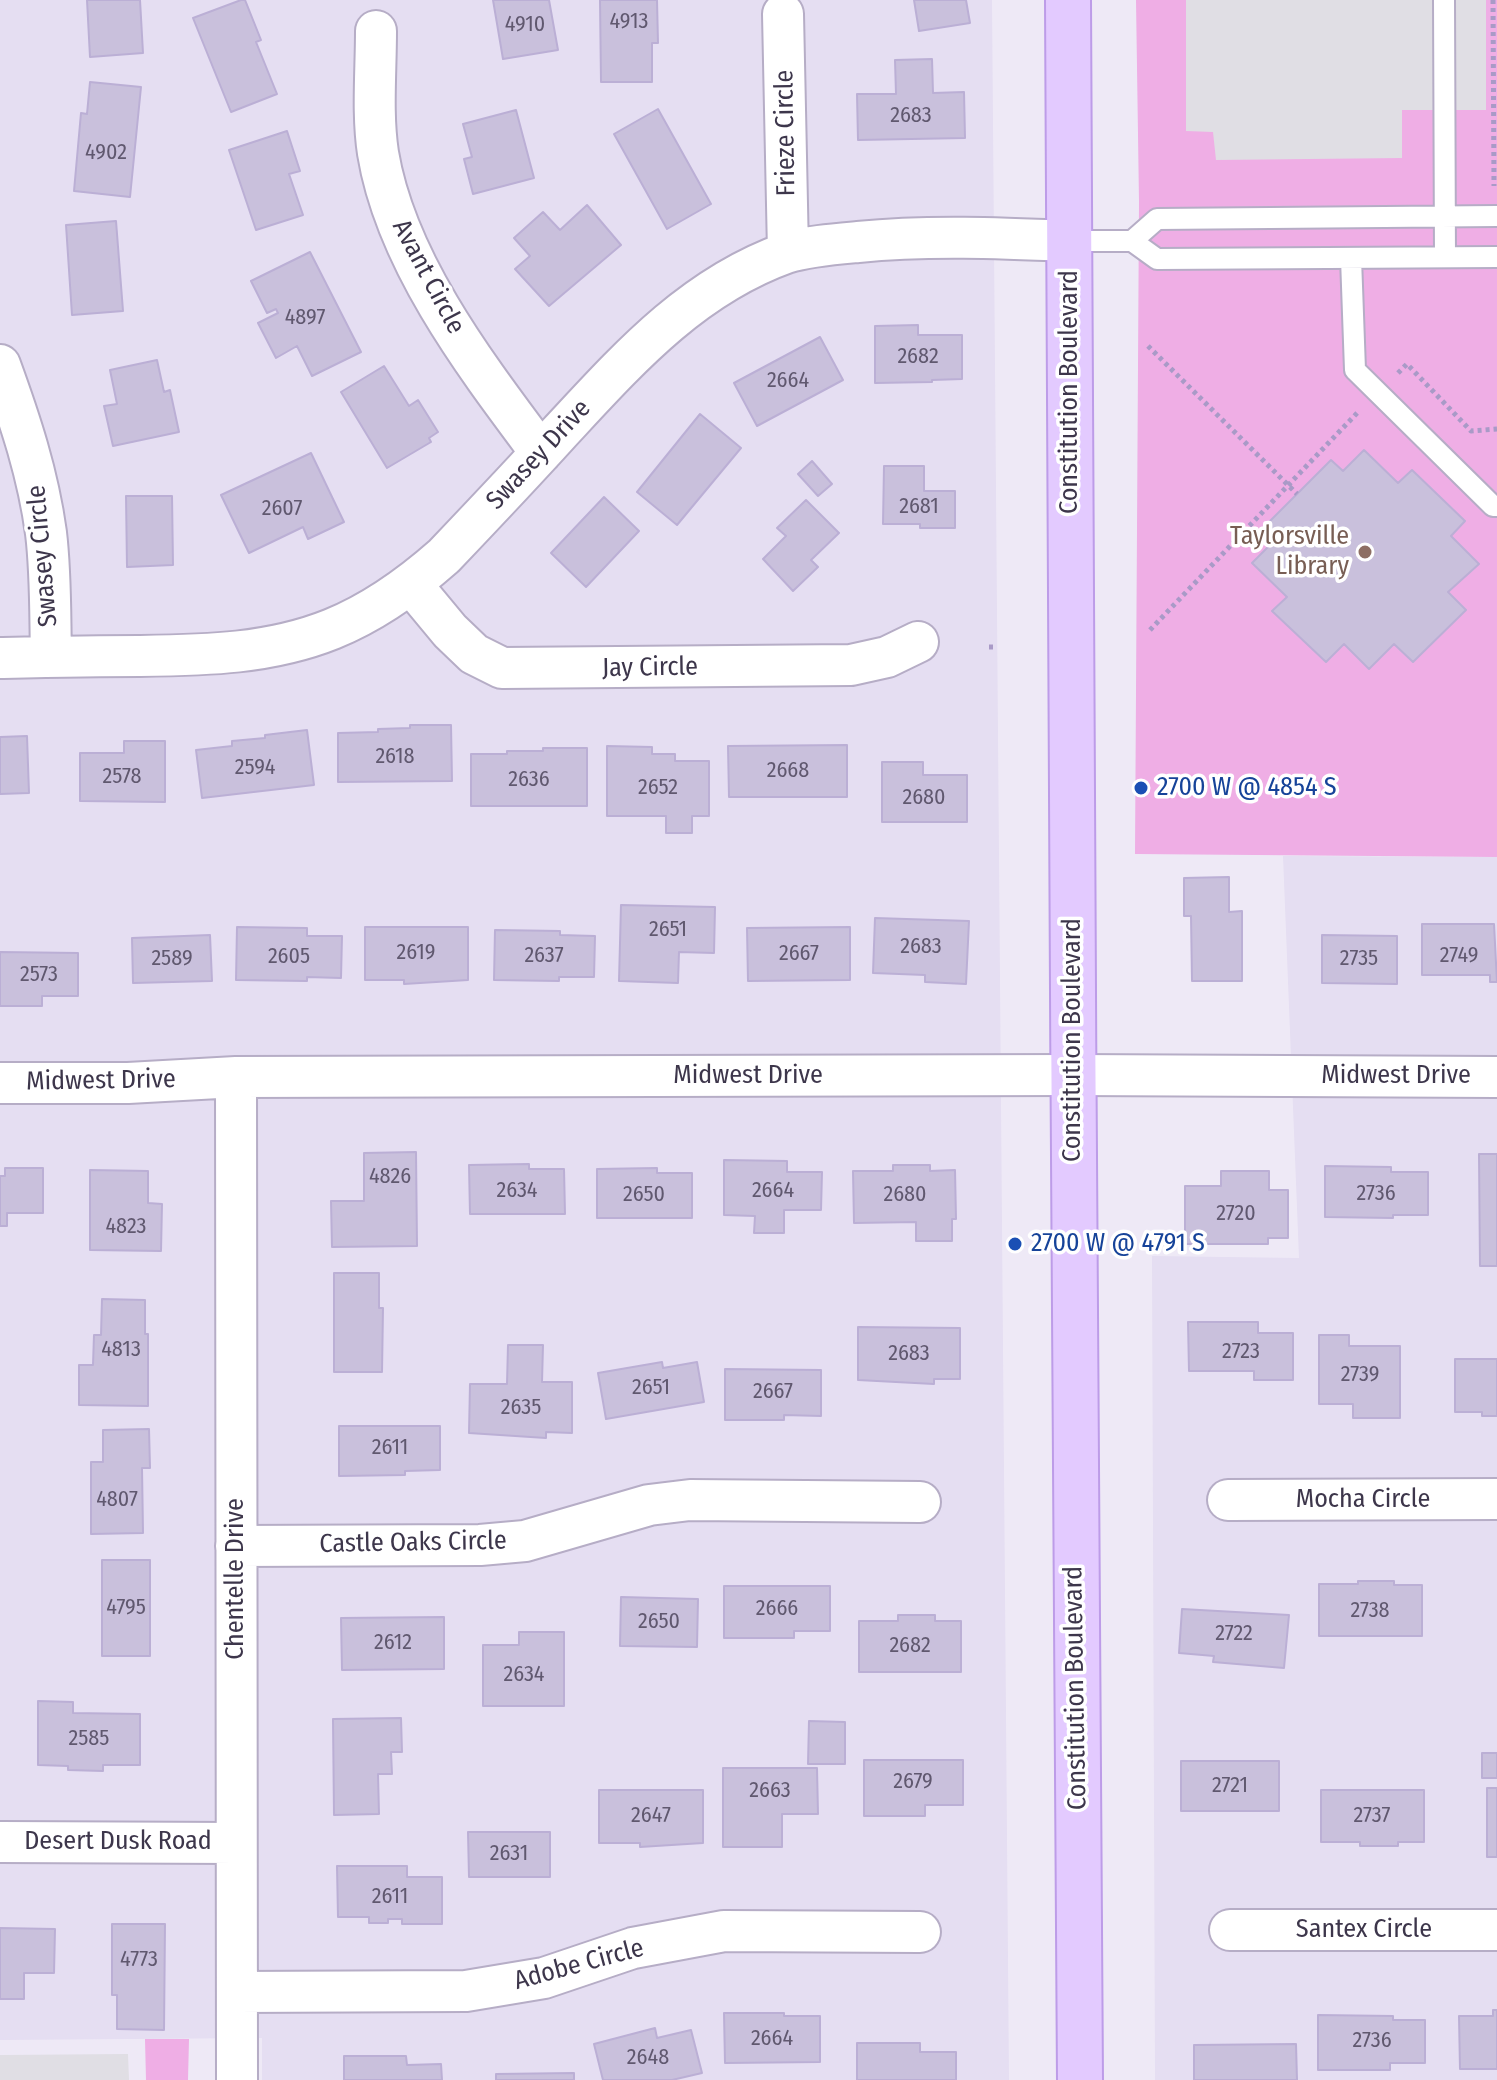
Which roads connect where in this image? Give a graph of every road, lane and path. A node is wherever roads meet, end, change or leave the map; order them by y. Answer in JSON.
{"nodes":[{"id":1,"x":1068,"y":0,"type":"edge"},
{"id":2,"x":1444,"y":0,"type":"edge"},
{"id":3,"x":1494,"y":2,"type":"edge"},
{"id":4,"x":783,"y":14,"type":"dead end"},
{"id":5,"x":376,"y":31,"type":"dead end"},
{"id":6,"x":1494,"y":186,"type":"dead end"},
{"id":7,"x":1497,"y":216,"type":"edge"},
{"id":8,"x":1445,"y":217,"type":"junction"},
{"id":9,"x":1070,"y":241,"type":"junction"},
{"id":10,"x":1132,"y":241,"type":"junction"},
{"id":11,"x":788,"y":252,"type":"junction"},
{"id":12,"x":1445,"y":257,"type":"junction"},
{"id":13,"x":1497,"y":257,"type":"edge"},
{"id":14,"x":1351,"y":258,"type":"junction"},
{"id":15,"x":1148,"y":346,"type":"dead end"},
{"id":16,"x":0,"y":365,"type":"edge"},
{"id":17,"x":1377,"y":392,"type":"junction"},
{"id":18,"x":1497,"y":429,"type":"edge"},
{"id":19,"x":541,"y":453,"type":"junction"},
{"id":20,"x":1287,"y":486,"type":"junction"},
{"id":21,"x":1297,"y":494,"type":"dead end"},
{"id":22,"x":1497,"y":506,"type":"edge"},
{"id":23,"x":411,"y":584,"type":"junction"},
{"id":24,"x":1150,"y":630,"type":"dead end"},
{"id":25,"x":918,"y":642,"type":"dead end"},
{"id":26,"x":989,"y":647,"type":"dead end"},
{"id":27,"x":997,"y":647,"type":"dead end"},
{"id":28,"x":51,"y":657,"type":"junction"},
{"id":29,"x":0,"y":658,"type":"edge"},
{"id":30,"x":1074,"y":1075,"type":"junction"},
{"id":31,"x":236,"y":1077,"type":"junction"},
{"id":32,"x":1497,"y":1077,"type":"edge"},
{"id":33,"x":0,"y":1083,"type":"edge"},
{"id":34,"x":1497,"y":1499,"type":"edge"},
{"id":35,"x":1228,"y":1500,"type":"dead end"},
{"id":36,"x":920,"y":1502,"type":"dead end"},
{"id":37,"x":236,"y":1546,"type":"junction"},
{"id":38,"x":0,"y":1842,"type":"edge"},
{"id":39,"x":236,"y":1843,"type":"junction"},
{"id":40,"x":1230,"y":1930,"type":"dead end"},
{"id":41,"x":1497,"y":1930,"type":"edge"},
{"id":42,"x":920,"y":1932,"type":"dead end"},
{"id":43,"x":237,"y":1992,"type":"junction"},
{"id":44,"x":237,"y":2080,"type":"edge"},
{"id":45,"x":1080,"y":2080,"type":"edge"}],
"edges":[{"from":1,"to":9,"type":"main road","name":"Constitution Boulevard"},
{"from":2,"to":8,"type":"lane"},
{"from":3,"to":6,"type":"path"},
{"from":4,"to":11,"type":"street","name":"Frieze Circle"},
{"from":5,"to":19,"type":"street","name":"Avant Circle"},
{"from":7,"to":8,"type":"lane"},
{"from":8,"to":10,"type":"lane"},
{"from":8,"to":12,"type":"lane"},
{"from":9,"to":10,"type":"lane"},
{"from":9,"to":11,"type":"street","name":"Swasey Drive"},
{"from":9,"to":30,"type":"main road","name":"Constitution Boulevard"},
{"from":10,"to":14,"type":"lane"},
{"from":11,"to":19,"type":"street","name":"Swasey Drive"},
{"from":12,"to":13,"type":"lane"},
{"from":12,"to":14,"type":"lane"},
{"from":14,"to":17,"type":"lane"},
{"from":15,"to":20,"type":"path"},
{"from":16,"to":28,"type":"street","name":"Swasey Circle"},
{"from":17,"to":18,"type":"path"},
{"from":17,"to":20,"type":"path"},
{"from":17,"to":22,"type":"lane"},
{"from":19,"to":23,"type":"street","name":"Swasey Drive"},
{"from":20,"to":21,"type":"path"},
{"from":20,"to":24,"type":"path"},
{"from":23,"to":25,"type":"street","name":"Jay Circle"},
{"from":23,"to":28,"type":"street","name":"Swasey Drive"},
{"from":26,"to":27,"type":"path"},
{"from":28,"to":29,"type":"street","name":"Swasey Drive"},
{"from":30,"to":31,"type":"street","name":"Midwest Drive"},
{"from":30,"to":32,"type":"street","name":"Midwest Drive"},
{"from":30,"to":45,"type":"main road","name":"Constitution Boulevard"},
{"from":31,"to":33,"type":"street","name":"Midwest Drive"},
{"from":31,"to":37,"type":"street","name":"Chentelle Drive"},
{"from":34,"to":35,"type":"street","name":"Mocha Circle"},
{"from":36,"to":37,"type":"street","name":"Castle Oaks Circle"},
{"from":37,"to":39,"type":"street","name":"Chentelle Drive"},
{"from":38,"to":39,"type":"street","name":"Desert Dusk Road"},
{"from":39,"to":43,"type":"street","name":"Chentelle Drive"},
{"from":40,"to":41,"type":"street","name":"Santex Circle"},
{"from":42,"to":43,"type":"street","name":"Adobe Circle"},
{"from":43,"to":44,"type":"street","name":"Chentelle Drive"}]}
